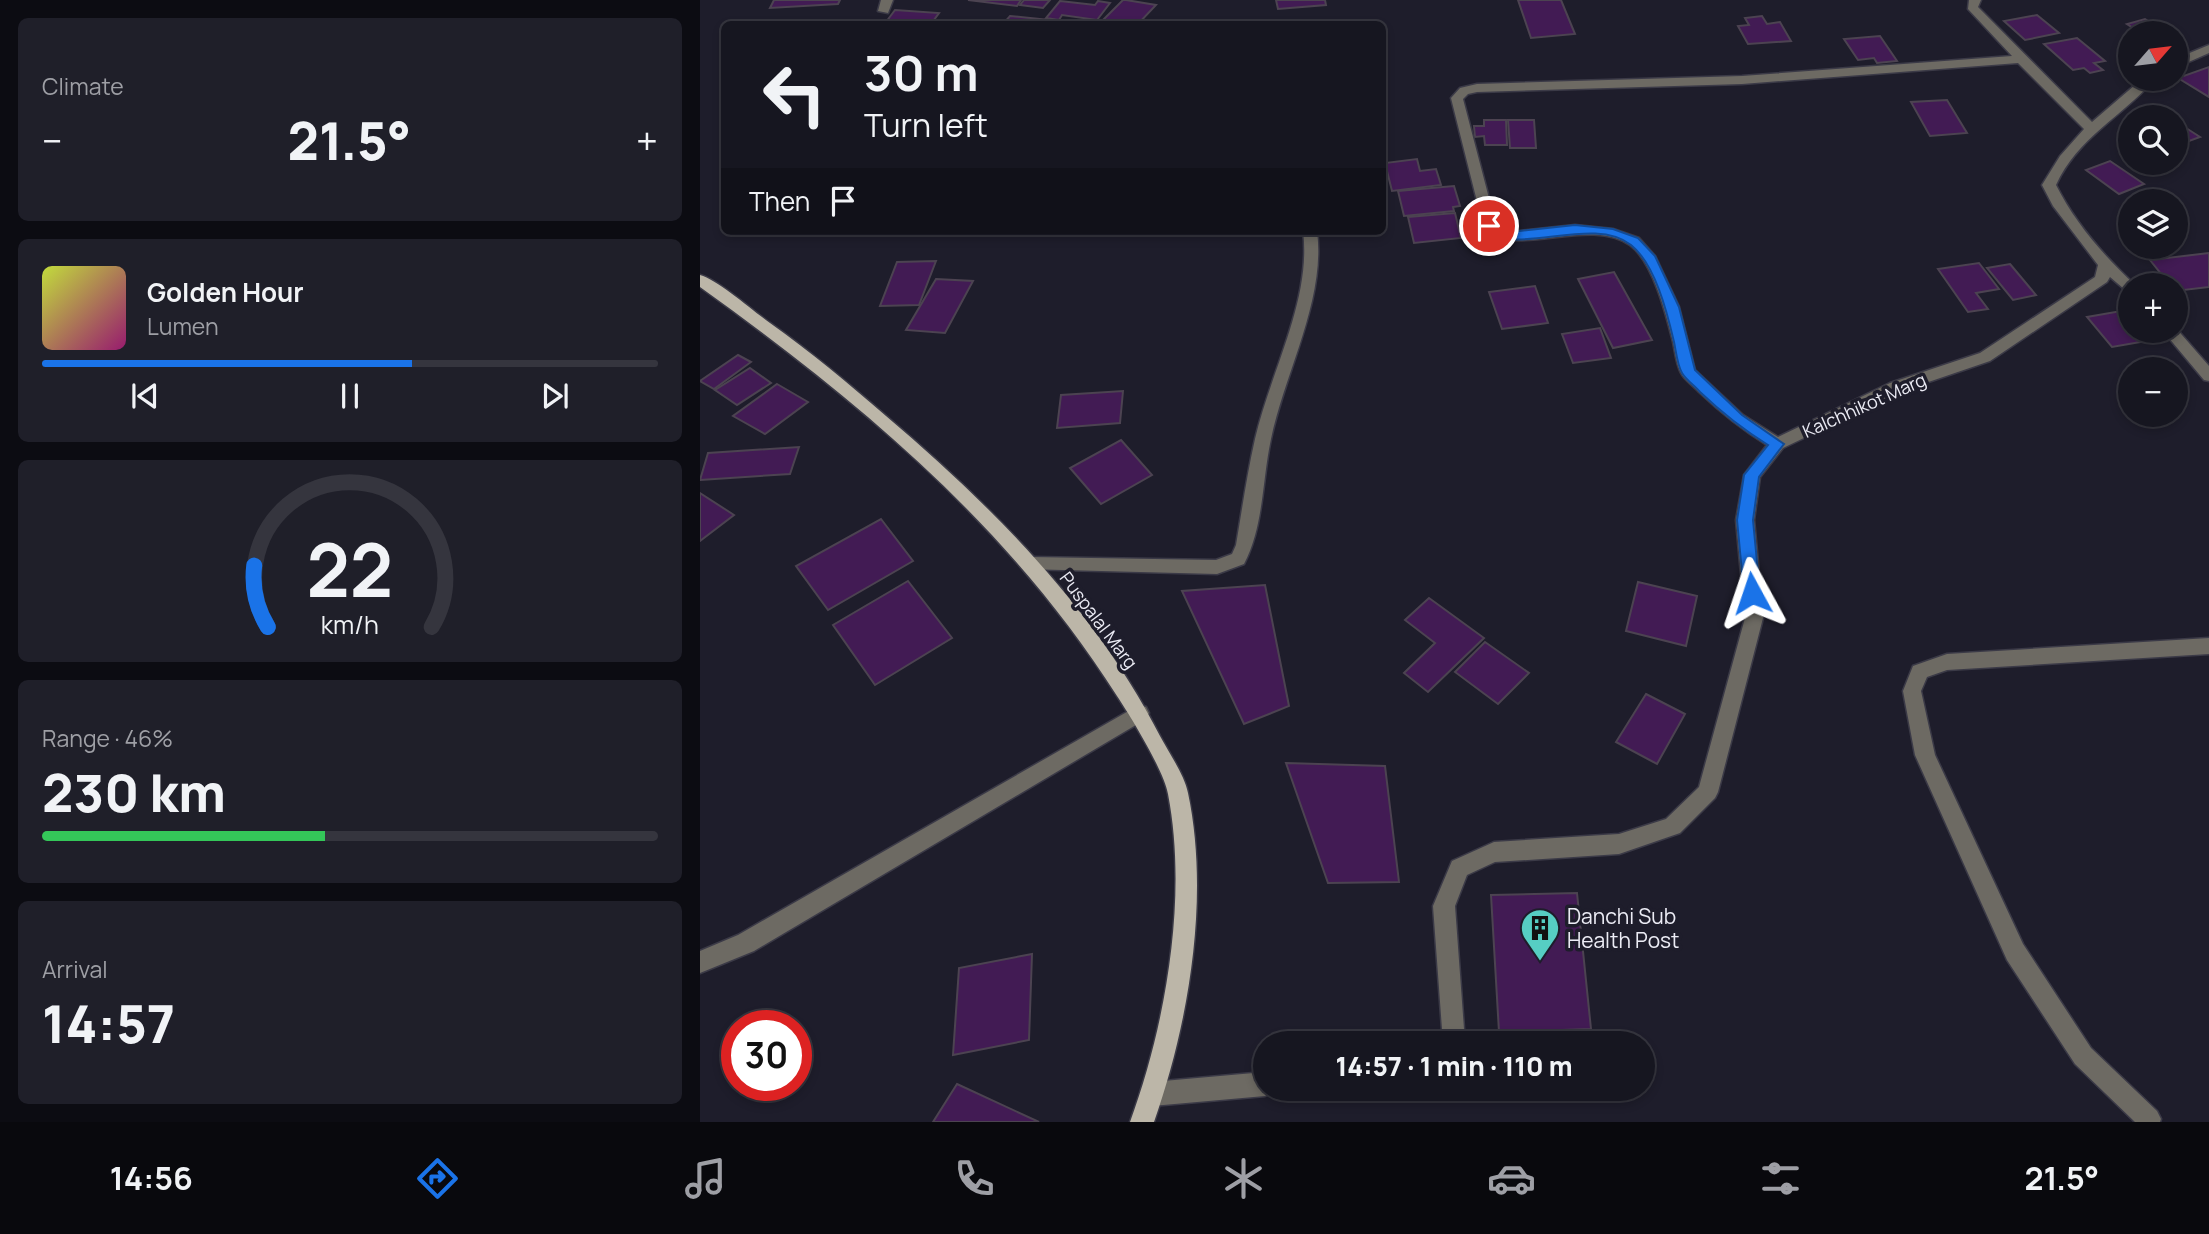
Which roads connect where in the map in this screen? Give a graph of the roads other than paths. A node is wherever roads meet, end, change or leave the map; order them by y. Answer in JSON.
{"nodes":[{"id":1,"x":1975,"y":0,"type":"edge"},
{"id":2,"x":2209,"y":49,"type":"edge"},
{"id":3,"x":2188,"y":58,"type":"edge"},
{"id":4,"x":2021,"y":59,"type":"junction"},
{"id":5,"x":2134,"y":91,"type":"edge"},
{"id":6,"x":2092,"y":130,"type":"junction"},
{"id":7,"x":1311,"y":235,"type":"edge"},
{"id":8,"x":2105,"y":265,"type":"junction"},
{"id":9,"x":2118,"y":277,"type":"edge"},
{"id":10,"x":700,"y":280,"type":"edge"},
{"id":11,"x":2180,"y":343,"type":"edge"},
{"id":12,"x":2209,"y":376,"type":"edge"},
{"id":13,"x":1777,"y":444,"type":"junction"},
{"id":14,"x":1030,"y":564,"type":"junction"},
{"id":15,"x":2209,"y":646,"type":"edge"},
{"id":16,"x":1139,"y":713,"type":"junction"},
{"id":17,"x":700,"y":962,"type":"edge"},
{"id":18,"x":1452,"y":1031,"type":"edge"},
{"id":19,"x":1253,"y":1085,"type":"edge"},
{"id":20,"x":1152,"y":1094,"type":"junction"},
{"id":21,"x":2149,"y":1119,"type":"dead end"},
{"id":22,"x":1142,"y":1122,"type":"edge"}],
"edges":[{"from":1,"to":4,"type":"street"},
{"from":2,"to":3,"type":"street"},
{"from":4,"to":6,"type":"street"},
{"from":4,"to":13,"type":"street"},
{"from":5,"to":6,"type":"street"},
{"from":6,"to":8,"type":"street"},
{"from":7,"to":14,"type":"street"},
{"from":8,"to":9,"type":"street"},
{"from":8,"to":13,"type":"street","name":"Kalchhikot Marg"},
{"from":10,"to":14,"type":"main road","name":"Puspalal Marg"},
{"from":11,"to":12,"type":"street"},
{"from":13,"to":18,"type":"street","name":"Kalchhikot Marg"},
{"from":14,"to":16,"type":"main road","name":"Puspalal Marg"},
{"from":15,"to":21,"type":"street"},
{"from":16,"to":17,"type":"street"},
{"from":16,"to":20,"type":"main road","name":"Puspalal Marg"},
{"from":19,"to":20,"type":"street"},
{"from":20,"to":22,"type":"main road","name":"Puspalal Marg"}]}
